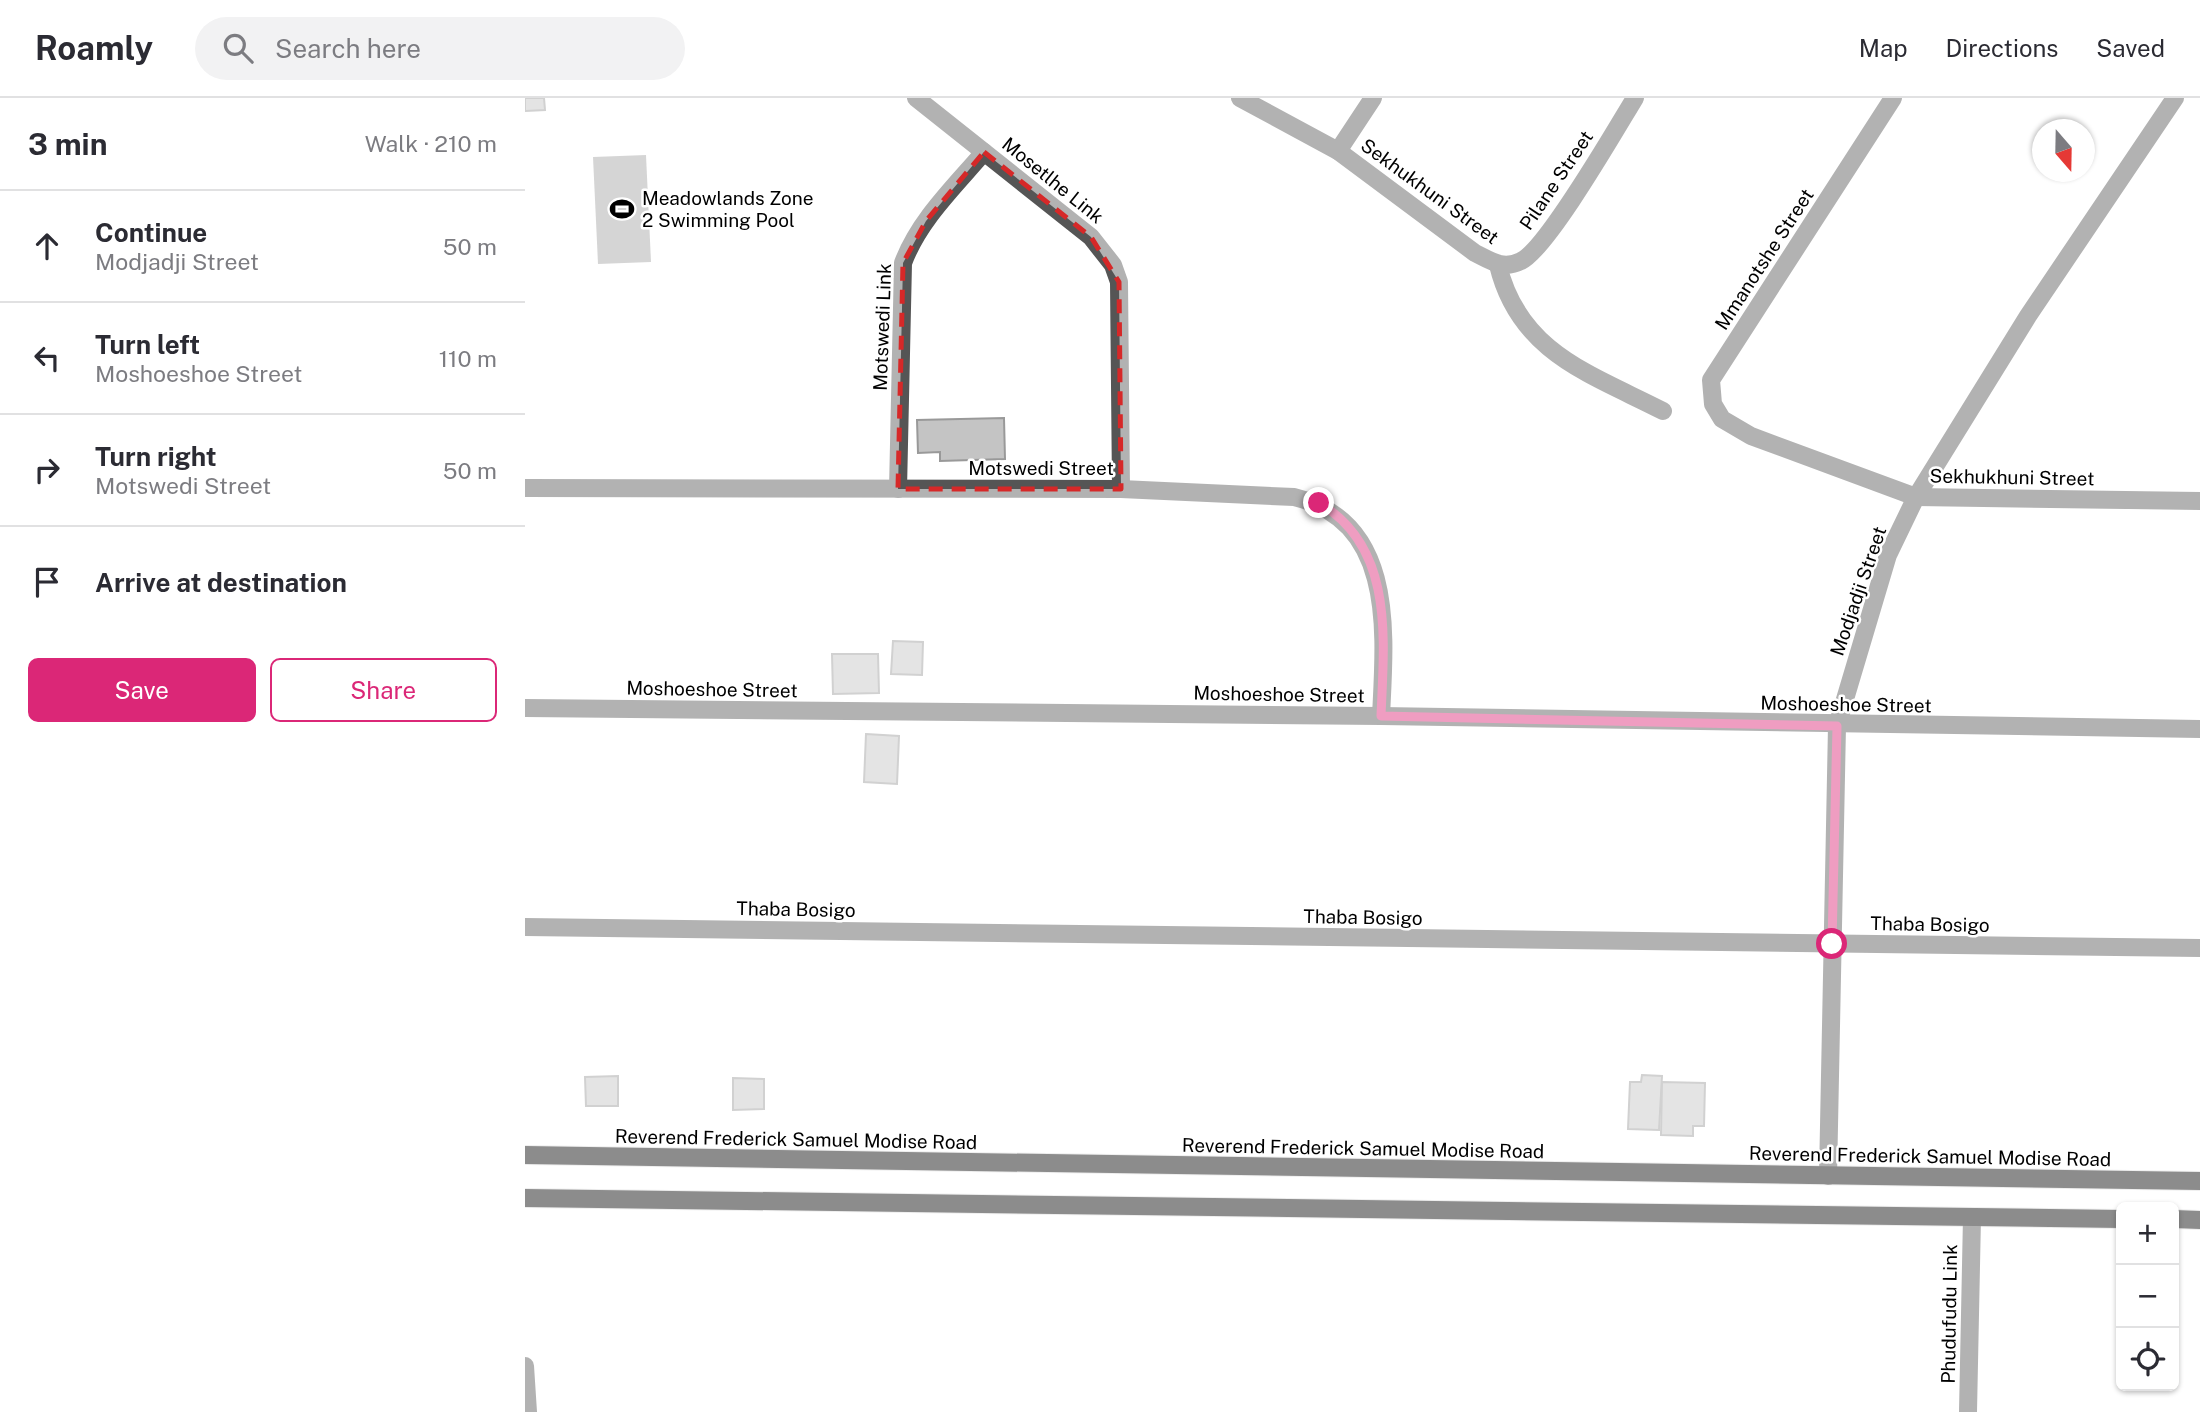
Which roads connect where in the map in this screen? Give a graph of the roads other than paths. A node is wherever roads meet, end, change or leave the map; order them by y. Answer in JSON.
{"nodes":[{"id":1,"x":916,"y":98,"type":"edge"},
{"id":2,"x":1240,"y":98,"type":"edge"},
{"id":3,"x":1373,"y":98,"type":"edge"},
{"id":4,"x":1636,"y":98,"type":"edge"},
{"id":5,"x":1893,"y":98,"type":"edge"},
{"id":6,"x":2175,"y":98,"type":"edge"},
{"id":7,"x":1338,"y":150,"type":"junction"},
{"id":8,"x":984,"y":152,"type":"junction"},
{"id":9,"x":1498,"y":265,"type":"junction"},
{"id":10,"x":1663,"y":411,"type":"dead end"},
{"id":11,"x":1751,"y":436,"type":"joint"},
{"id":12,"x":525,"y":488,"type":"edge"},
{"id":13,"x":898,"y":489,"type":"junction"},
{"id":14,"x":1121,"y":489,"type":"junction"},
{"id":15,"x":1916,"y":497,"type":"junction"},
{"id":16,"x":2200,"y":501,"type":"edge"},
{"id":17,"x":525,"y":708,"type":"edge"},
{"id":18,"x":1381,"y":716,"type":"junction"},
{"id":19,"x":1837,"y":726,"type":"junction"},
{"id":20,"x":2200,"y":729,"type":"edge"},
{"id":21,"x":525,"y":927,"type":"edge"},
{"id":22,"x":1832,"y":944,"type":"junction"},
{"id":23,"x":2200,"y":948,"type":"edge"},
{"id":24,"x":525,"y":1155,"type":"edge"},
{"id":25,"x":1828,"y":1176,"type":"junction"},
{"id":26,"x":2200,"y":1181,"type":"edge"},
{"id":27,"x":525,"y":1198,"type":"edge"},
{"id":28,"x":1972,"y":1217,"type":"junction"},
{"id":29,"x":2116,"y":1219,"type":"edge"},
{"id":30,"x":2179,"y":1219,"type":"edge"},
{"id":31,"x":2200,"y":1220,"type":"edge"},
{"id":32,"x":525,"y":1366,"type":"edge"},
{"id":33,"x":528,"y":1412,"type":"edge"},
{"id":34,"x":1968,"y":1412,"type":"edge"}],
"edges":[{"from":1,"to":8,"type":"street","name":"Mosetlhe Link"},
{"from":2,"to":7,"type":"street","name":"Sekhukhuni Street"},
{"from":3,"to":7,"type":"street"},
{"from":4,"to":9,"type":"street","name":"Pilane Street"},
{"from":5,"to":11,"type":"street","name":"Mmanotshe Street"},
{"from":6,"to":15,"type":"street","name":"Modjadji Street"},
{"from":7,"to":9,"type":"street","name":"Sekhukhuni Street"},
{"from":8,"to":13,"type":"street","name":"Motswedi Link"},
{"from":8,"to":14,"type":"street","name":"Mosetlhe Link"},
{"from":9,"to":10,"type":"street"},
{"from":11,"to":15,"type":"street","name":"Sekhukhuni Street"},
{"from":12,"to":13,"type":"street","name":"Motswedi Street"},
{"from":13,"to":14,"type":"street","name":"Motswedi Street"},
{"from":14,"to":18,"type":"street","name":"Motswedi Street"},
{"from":15,"to":16,"type":"street","name":"Sekhukhuni Street"},
{"from":15,"to":19,"type":"street","name":"Modjadji Street"},
{"from":17,"to":18,"type":"street","name":"Moshoeshoe Street"},
{"from":18,"to":19,"type":"street","name":"Moshoeshoe Street"},
{"from":19,"to":20,"type":"street","name":"Moshoeshoe Street"},
{"from":19,"to":22,"type":"street","name":"Modjadji Street"},
{"from":21,"to":22,"type":"street","name":"Thaba Bosigo"},
{"from":22,"to":23,"type":"street","name":"Thaba Bosigo"},
{"from":22,"to":25,"type":"street","name":"Modjadji Street"},
{"from":24,"to":25,"type":"main road","name":"Reverend Frederick Samuel Modise Road"},
{"from":25,"to":26,"type":"main road","name":"Reverend Frederick Samuel Modise Road"},
{"from":27,"to":28,"type":"main road"},
{"from":28,"to":29,"type":"main road"},
{"from":28,"to":34,"type":"street","name":"Phudufudu Link"},
{"from":30,"to":31,"type":"main road"},
{"from":32,"to":33,"type":"street"}]}
